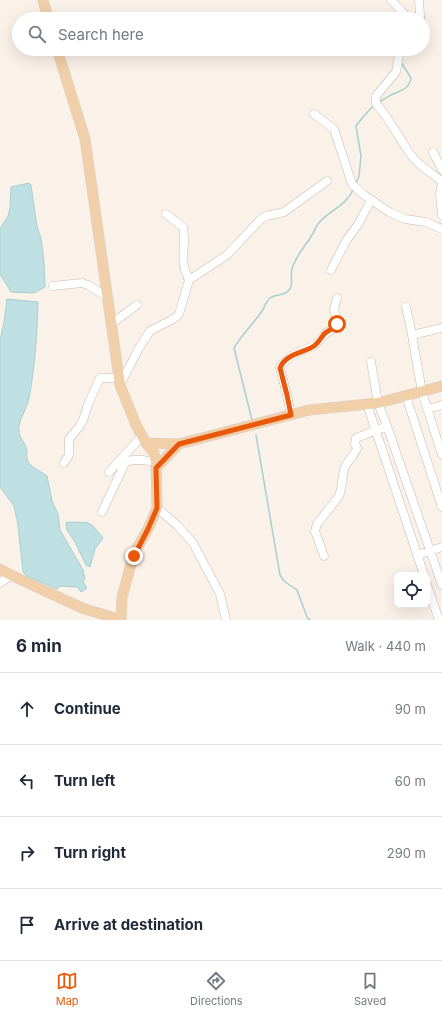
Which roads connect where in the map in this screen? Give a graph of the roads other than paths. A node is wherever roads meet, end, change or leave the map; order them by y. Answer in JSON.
{"nodes":[{"id":1,"x":43,"y":0,"type":"edge"},
{"id":2,"x":391,"y":0,"type":"edge"},
{"id":3,"x":419,"y":0,"type":"edge"},
{"id":4,"x":46,"y":12,"type":"edge"},
{"id":5,"x":402,"y":12,"type":"edge"},
{"id":6,"x":420,"y":12,"type":"edge"},
{"id":7,"x":59,"y":56,"type":"edge"},
{"id":8,"x":399,"y":56,"type":"edge"},
{"id":9,"x":314,"y":114,"type":"dead end"},
{"id":10,"x":433,"y":152,"type":"dead end"},
{"id":11,"x":442,"y":170,"type":"edge"},
{"id":12,"x":442,"y":180,"type":"edge"},
{"id":13,"x":327,"y":181,"type":"dead end"},
{"id":14,"x":442,"y":184,"type":"edge"},
{"id":15,"x":371,"y":200,"type":"junction"},
{"id":16,"x":166,"y":214,"type":"dead end"},
{"id":17,"x":442,"y":215,"type":"edge"},
{"id":18,"x":442,"y":229,"type":"edge"},
{"id":19,"x":331,"y":270,"type":"dead end"},
{"id":20,"x":189,"y":280,"type":"junction"},
{"id":21,"x":53,"y":286,"type":"dead end"},
{"id":22,"x":107,"y":297,"type":"junction"},
{"id":23,"x":337,"y":298,"type":"dead end"},
{"id":24,"x":137,"y":305,"type":"dead end"},
{"id":25,"x":406,"y":307,"type":"dead end"},
{"id":26,"x":111,"y":324,"type":"junction"},
{"id":27,"x":442,"y":328,"type":"edge"},
{"id":28,"x":412,"y":335,"type":"junction"},
{"id":29,"x":371,"y":362,"type":"dead end"},
{"id":30,"x":120,"y":382,"type":"junction"},
{"id":31,"x":442,"y":386,"type":"edge"},
{"id":32,"x":422,"y":392,"type":"junction"},
{"id":33,"x":406,"y":396,"type":"junction"},
{"id":34,"x":367,"y":404,"type":"junction"},
{"id":35,"x":378,"y":404,"type":"junction"},
{"id":36,"x":442,"y":405,"type":"edge"},
{"id":37,"x":427,"y":409,"type":"junction"},
{"id":38,"x":291,"y":415,"type":"junction"},
{"id":39,"x":387,"y":426,"type":"junction"},
{"id":40,"x":376,"y":430,"type":"junction"},
{"id":41,"x":144,"y":440,"type":"junction"},
{"id":42,"x":179,"y":444,"type":"junction"},
{"id":43,"x":442,"y":455,"type":"edge"},
{"id":44,"x":64,"y":463,"type":"dead end"},
{"id":45,"x":156,"y":465,"type":"junction"},
{"id":46,"x":109,"y":472,"type":"dead end"},
{"id":47,"x":442,"y":507,"type":"edge"},
{"id":48,"x":157,"y":508,"type":"junction"},
{"id":49,"x":102,"y":512,"type":"dead end"},
{"id":50,"x":442,"y":547,"type":"edge"},
{"id":51,"x":431,"y":551,"type":"junction"},
{"id":52,"x":417,"y":555,"type":"junction"},
{"id":53,"x":324,"y":556,"type":"dead end"},
{"id":54,"x":0,"y":569,"type":"edge"},
{"id":55,"x":423,"y":572,"type":"edge"},
{"id":56,"x":11,"y":575,"type":"junction"},
{"id":57,"x":0,"y":583,"type":"edge"},
{"id":58,"x":442,"y":585,"type":"edge"},
{"id":59,"x":430,"y":593,"type":"edge"},
{"id":60,"x":121,"y":620,"type":"edge"},
{"id":61,"x":226,"y":620,"type":"edge"},
{"id":62,"x":439,"y":620,"type":"edge"}],
"edges":[{"from":1,"to":4,"type":"main road"},
{"from":2,"to":5,"type":"street"},
{"from":3,"to":6,"type":"street"},
{"from":7,"to":22,"type":"main road"},
{"from":8,"to":12,"type":"street"},
{"from":9,"to":15,"type":"street"},
{"from":10,"to":11,"type":"street"},
{"from":13,"to":20,"type":"street"},
{"from":14,"to":17,"type":"street"},
{"from":15,"to":18,"type":"street"},
{"from":15,"to":19,"type":"street"},
{"from":16,"to":20,"type":"street"},
{"from":20,"to":30,"type":"street"},
{"from":21,"to":22,"type":"street"},
{"from":22,"to":26,"type":"main road"},
{"from":23,"to":38,"type":"street"},
{"from":24,"to":26,"type":"street"},
{"from":25,"to":28,"type":"street"},
{"from":26,"to":30,"type":"main road"},
{"from":27,"to":28,"type":"street"},
{"from":28,"to":32,"type":"street"},
{"from":29,"to":35,"type":"street"},
{"from":30,"to":41,"type":"main road"},
{"from":30,"to":44,"type":"street"},
{"from":31,"to":32,"type":"main road"},
{"from":32,"to":33,"type":"main road"},
{"from":32,"to":37,"type":"street"},
{"from":33,"to":35,"type":"main road"},
{"from":33,"to":47,"type":"street"},
{"from":34,"to":35,"type":"main road"},
{"from":34,"to":38,"type":"main road"},
{"from":34,"to":40,"type":"street"},
{"from":35,"to":39,"type":"street"},
{"from":36,"to":37,"type":"street"},
{"from":37,"to":43,"type":"street"},
{"from":38,"to":42,"type":"main road"},
{"from":39,"to":40,"type":"street"},
{"from":39,"to":51,"type":"street"},
{"from":40,"to":52,"type":"street"},
{"from":40,"to":53,"type":"street"},
{"from":41,"to":42,"type":"main road"},
{"from":41,"to":45,"type":"main road"},
{"from":41,"to":46,"type":"street"},
{"from":42,"to":45,"type":"main road"},
{"from":45,"to":48,"type":"main road"},
{"from":45,"to":49,"type":"street"},
{"from":48,"to":60,"type":"main road"},
{"from":48,"to":61,"type":"street"},
{"from":50,"to":51,"type":"street"},
{"from":51,"to":52,"type":"street"},
{"from":51,"to":58,"type":"street"},
{"from":52,"to":55,"type":"street"},
{"from":54,"to":56,"type":"main road"},
{"from":56,"to":57,"type":"street"},
{"from":56,"to":60,"type":"main road"},
{"from":59,"to":62,"type":"street"}]}
